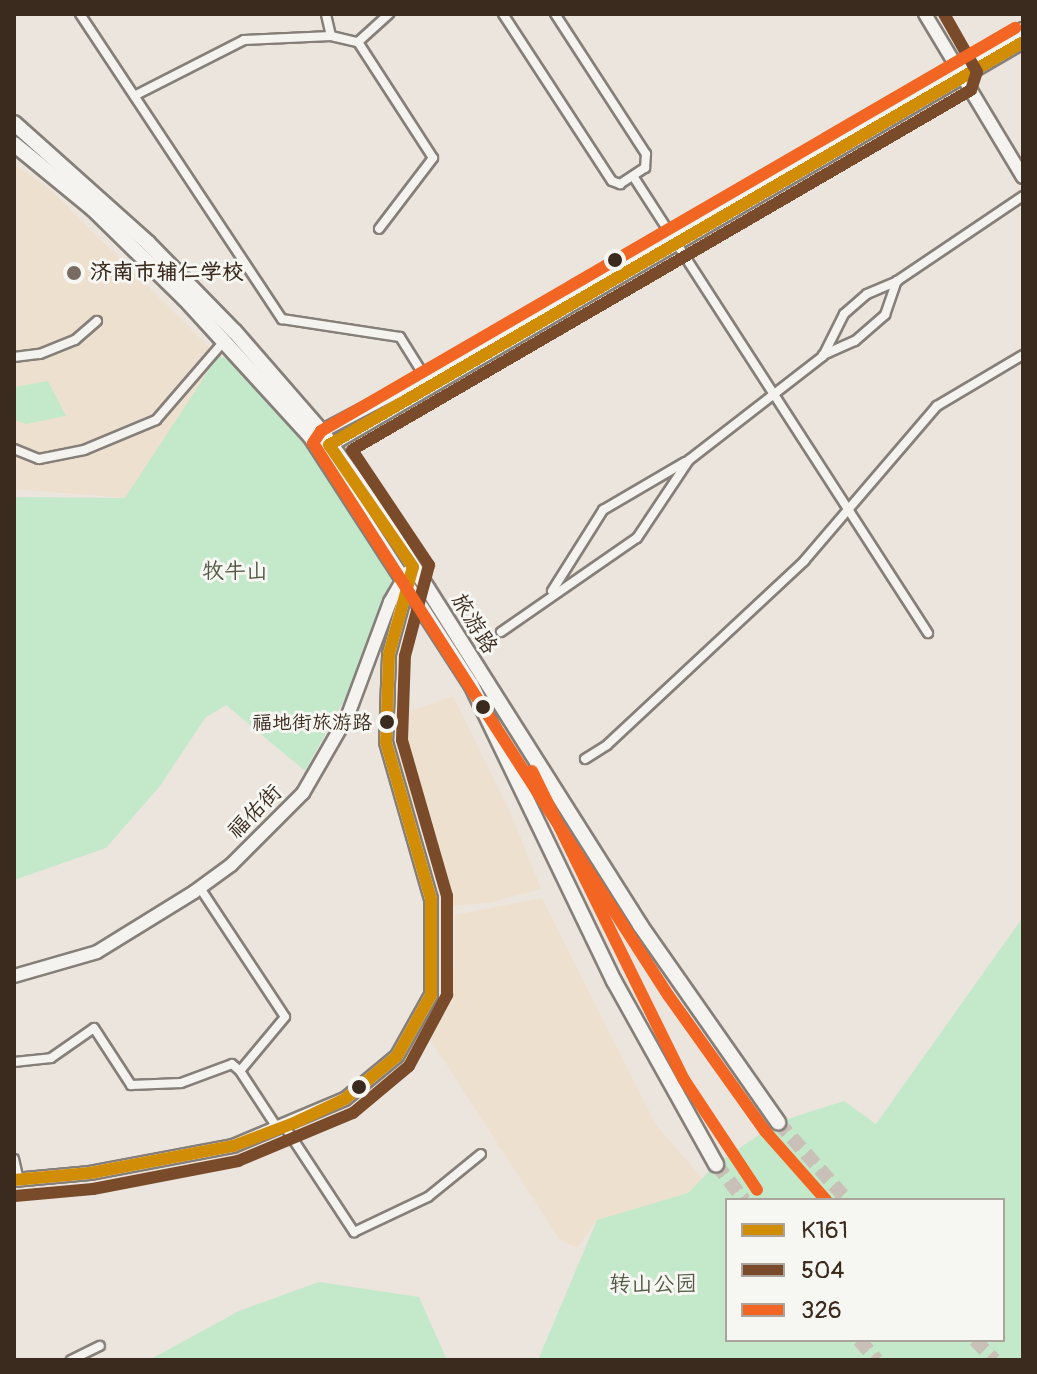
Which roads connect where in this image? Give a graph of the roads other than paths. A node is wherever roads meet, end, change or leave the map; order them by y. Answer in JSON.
{"nodes":[{"id":1,"x":80,"y":14,"type":"edge"},
{"id":2,"x":326,"y":14,"type":"edge"},
{"id":3,"x":389,"y":14,"type":"edge"},
{"id":4,"x":503,"y":14,"type":"edge"},
{"id":5,"x":555,"y":14,"type":"edge"},
{"id":6,"x":925,"y":14,"type":"edge"},
{"id":7,"x":1023,"y":29,"type":"edge"},
{"id":8,"x":331,"y":36,"type":"junction"},
{"id":9,"x":358,"y":42,"type":"junction"},
{"id":10,"x":1023,"y":42,"type":"edge"},
{"id":11,"x":960,"y":72,"type":"junction"},
{"id":12,"x":136,"y":95,"type":"junction"},
{"id":13,"x":14,"y":123,"type":"edge"},
{"id":14,"x":14,"y":144,"type":"edge"},
{"id":15,"x":633,"y":176,"type":"junction"},
{"id":16,"x":1023,"y":177,"type":"edge"},
{"id":17,"x":1023,"y":196,"type":"edge"},
{"id":18,"x":379,"y":229,"type":"dead end"},
{"id":19,"x":673,"y":240,"type":"junction"},
{"id":20,"x":897,"y":281,"type":"junction"},
{"id":21,"x":97,"y":321,"type":"dead end"},
{"id":22,"x":226,"y":340,"type":"junction"},
{"id":23,"x":1023,"y":355,"type":"edge"},
{"id":24,"x":823,"y":356,"type":"junction"},
{"id":25,"x":14,"y":357,"type":"edge"},
{"id":26,"x":425,"y":377,"type":"junction"},
{"id":27,"x":772,"y":395,"type":"junction"},
{"id":28,"x":321,"y":442,"type":"junction"},
{"id":29,"x":14,"y":449,"type":"edge"},
{"id":30,"x":689,"y":460,"type":"junction"},
{"id":31,"x":846,"y":511,"type":"junction"},
{"id":32,"x":408,"y":576,"type":"junction"},
{"id":33,"x":549,"y":595,"type":"junction"},
{"id":34,"x":501,"y":632,"type":"dead end"},
{"id":35,"x":928,"y":633,"type":"dead end"},
{"id":36,"x":585,"y":759,"type":"dead end"},
{"id":37,"x":200,"y":888,"type":"junction"},
{"id":38,"x":14,"y":976,"type":"edge"},
{"id":39,"x":14,"y":1062,"type":"edge"},
{"id":40,"x":240,"y":1071,"type":"junction"},
{"id":41,"x":778,"y":1122,"type":"tunnel mouth"},
{"id":42,"x":281,"y":1128,"type":"junction"},
{"id":43,"x":481,"y":1154,"type":"dead end"},
{"id":44,"x":14,"y":1159,"type":"edge"},
{"id":45,"x":716,"y":1164,"type":"tunnel mouth"},
{"id":46,"x":17,"y":1180,"type":"edge"},
{"id":47,"x":100,"y":1346,"type":"dead end"},
{"id":48,"x":71,"y":1360,"type":"edge"}],
"edges":[{"from":1,"to":12,"type":"street"},
{"from":2,"to":8,"type":"street"},
{"from":3,"to":9,"type":"street"},
{"from":4,"to":15,"type":"street"},
{"from":5,"to":15,"type":"street"},
{"from":6,"to":11,"type":"street"},
{"from":7,"to":11,"type":"street"},
{"from":8,"to":9,"type":"street"},
{"from":8,"to":12,"type":"street"},
{"from":9,"to":18,"type":"street"},
{"from":10,"to":11,"type":"street"},
{"from":11,"to":16,"type":"street"},
{"from":11,"to":19,"type":"street"},
{"from":12,"to":26,"type":"street"},
{"from":13,"to":28,"type":"main road","name":"旅游路"},
{"from":14,"to":22,"type":"main road","name":"旅游路"},
{"from":15,"to":19,"type":"street"},
{"from":17,"to":20,"type":"street"},
{"from":19,"to":26,"type":"street"},
{"from":19,"to":27,"type":"street"},
{"from":19,"to":28,"type":"street"},
{"from":20,"to":24,"type":"street"},
{"from":20,"to":24,"type":"street"},
{"from":21,"to":25,"type":"street"},
{"from":22,"to":28,"type":"main road","name":"旅游路"},
{"from":22,"to":29,"type":"street"},
{"from":23,"to":31,"type":"street"},
{"from":24,"to":27,"type":"street"},
{"from":26,"to":28,"type":"street"},
{"from":27,"to":30,"type":"street"},
{"from":27,"to":31,"type":"street"},
{"from":28,"to":32,"type":"main road","name":"旅游路"},
{"from":30,"to":33,"type":"street"},
{"from":30,"to":33,"type":"street"},
{"from":31,"to":35,"type":"street"},
{"from":31,"to":36,"type":"street"},
{"from":32,"to":37,"type":"street","name":"福佑街"},
{"from":32,"to":41,"type":"main road","name":"旅游路"},
{"from":32,"to":42,"type":"street"},
{"from":32,"to":45,"type":"main road","name":"旅游路"},
{"from":33,"to":34,"type":"street"},
{"from":37,"to":38,"type":"street","name":"福佑街"},
{"from":37,"to":40,"type":"street"},
{"from":39,"to":40,"type":"street"},
{"from":40,"to":42,"type":"street"},
{"from":42,"to":43,"type":"street"},
{"from":42,"to":46,"type":"street"},
{"from":44,"to":46,"type":"street"},
{"from":47,"to":48,"type":"street"}]}
